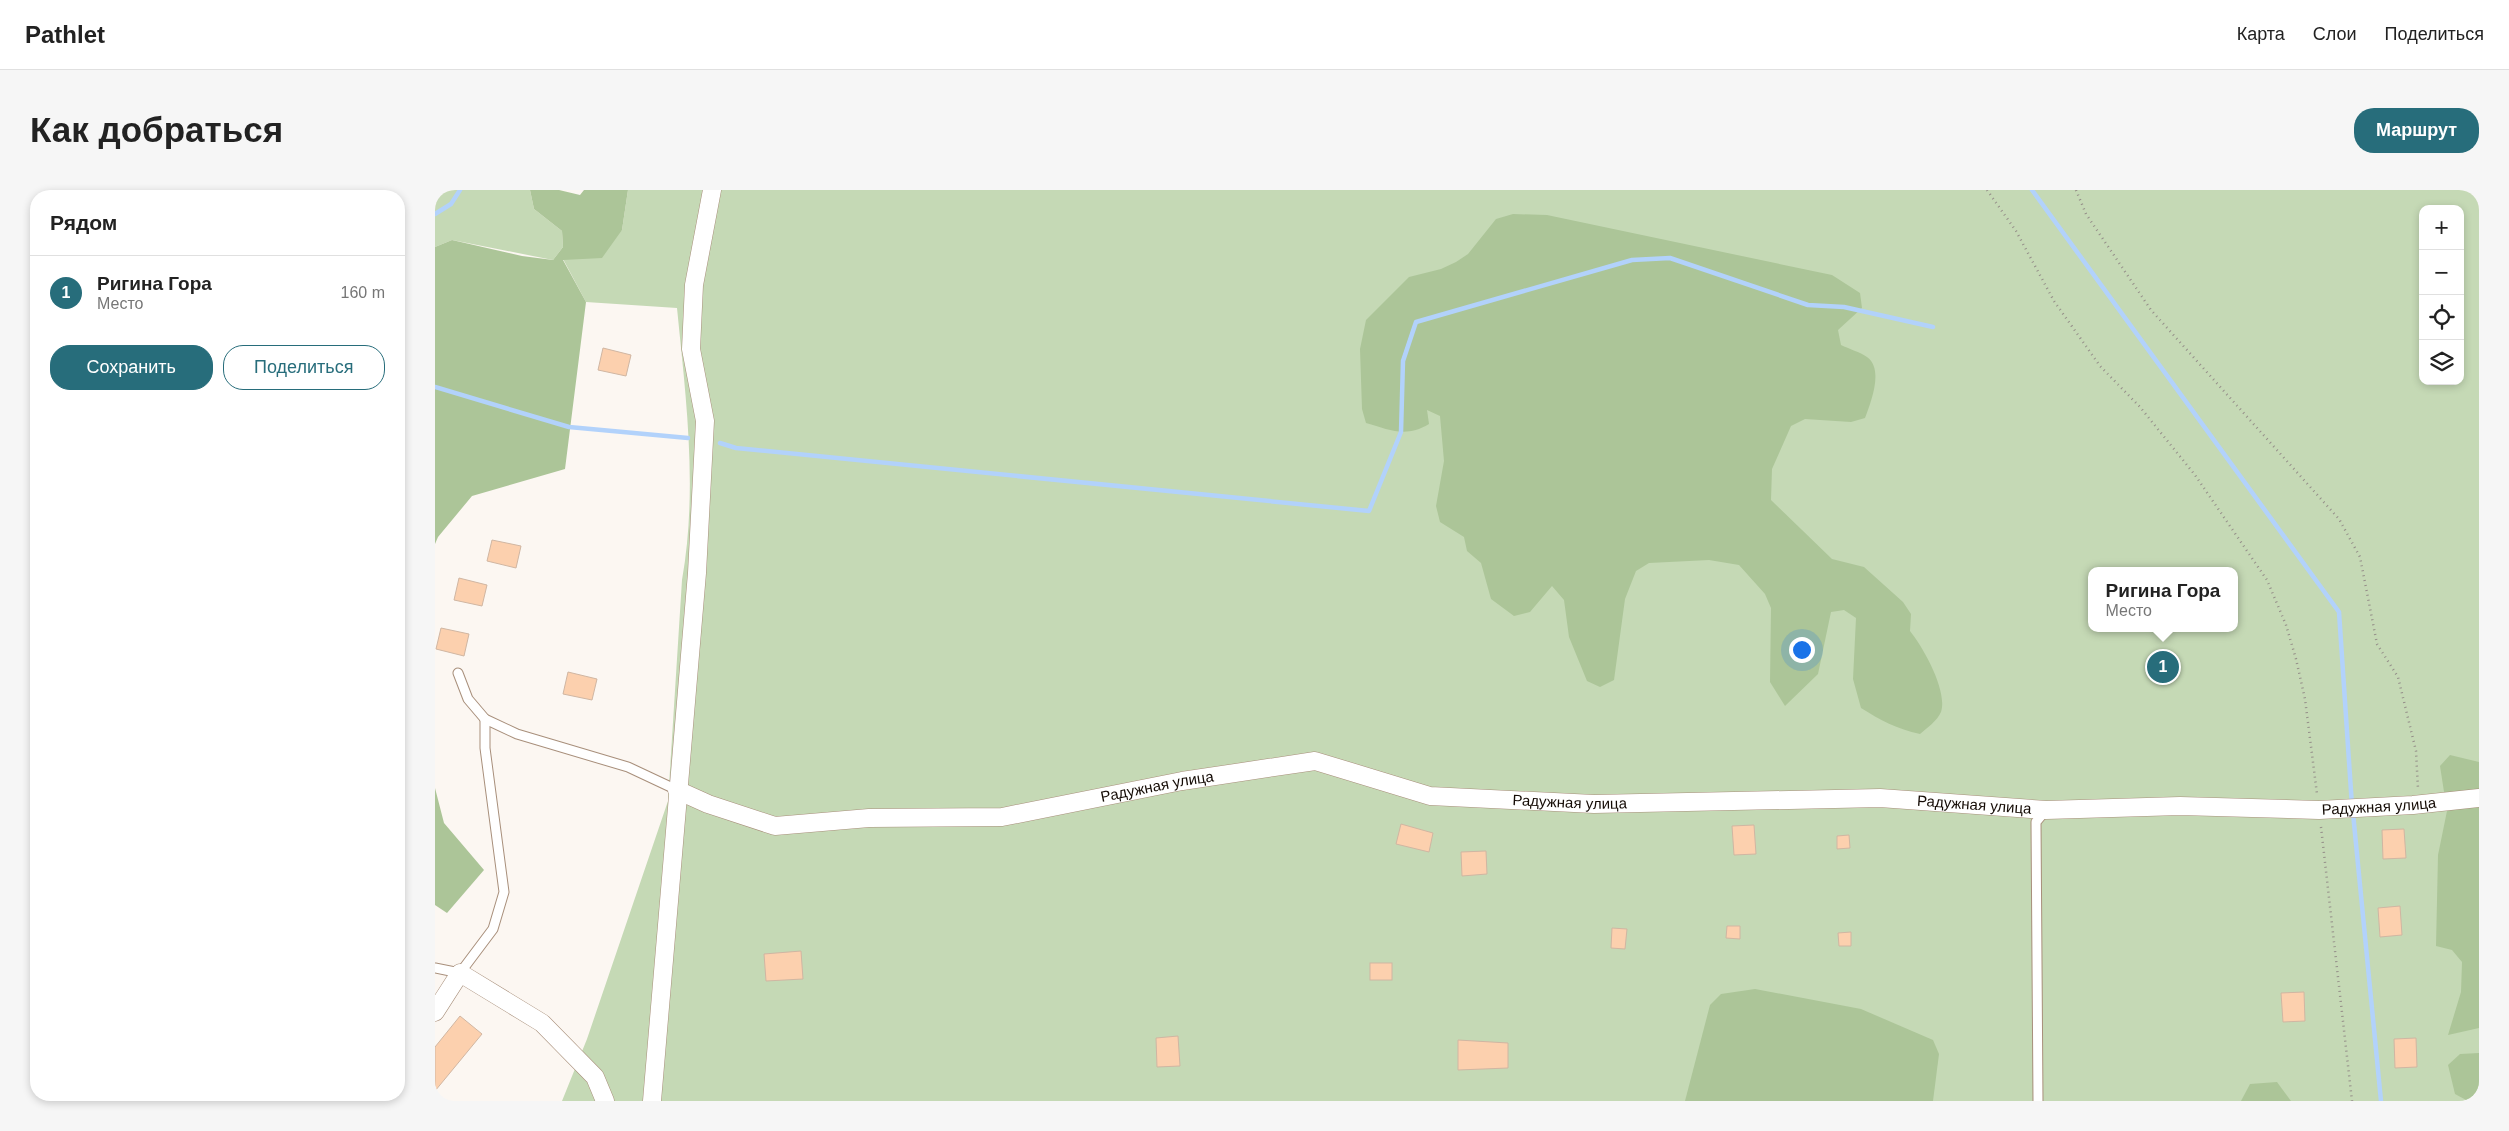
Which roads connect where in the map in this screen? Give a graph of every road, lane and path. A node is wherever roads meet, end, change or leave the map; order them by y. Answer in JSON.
{"nodes":[{"id":1,"x":712,"y":190,"type":"edge"},
{"id":2,"x":1987,"y":190,"type":"edge"},
{"id":3,"x":2077,"y":190,"type":"edge"},
{"id":4,"x":458,"y":673,"type":"dead end"},
{"id":5,"x":485,"y":719,"type":"junction"},
{"id":6,"x":677,"y":790,"type":"junction"},
{"id":7,"x":2479,"y":798,"type":"edge"},
{"id":8,"x":2413,"y":805,"type":"junction"},
{"id":9,"x":2046,"y":810,"type":"junction"},
{"id":10,"x":2319,"y":810,"type":"junction"},
{"id":11,"x":435,"y":968,"type":"edge"},
{"id":12,"x":460,"y":973,"type":"junction"},
{"id":13,"x":435,"y":1012,"type":"edge"},
{"id":14,"x":605,"y":1101,"type":"edge"},
{"id":15,"x":652,"y":1101,"type":"edge"},
{"id":16,"x":2038,"y":1101,"type":"edge"},
{"id":17,"x":2352,"y":1101,"type":"edge"}],
"edges":[{"from":1,"to":6,"type":"street"},
{"from":2,"to":10,"type":"path"},
{"from":3,"to":8,"type":"path"},
{"from":4,"to":5,"type":"lane"},
{"from":5,"to":6,"type":"lane"},
{"from":5,"to":12,"type":"lane"},
{"from":6,"to":9,"type":"street","name":"Радужная улица"},
{"from":6,"to":15,"type":"street"},
{"from":7,"to":8,"type":"street","name":"Радужная улица"},
{"from":8,"to":10,"type":"street","name":"Радужная улица"},
{"from":9,"to":10,"type":"street","name":"Радужная улица"},
{"from":9,"to":16,"type":"lane"},
{"from":10,"to":17,"type":"path"},
{"from":11,"to":12,"type":"lane"},
{"from":12,"to":13,"type":"street"},
{"from":12,"to":14,"type":"street"}]}
